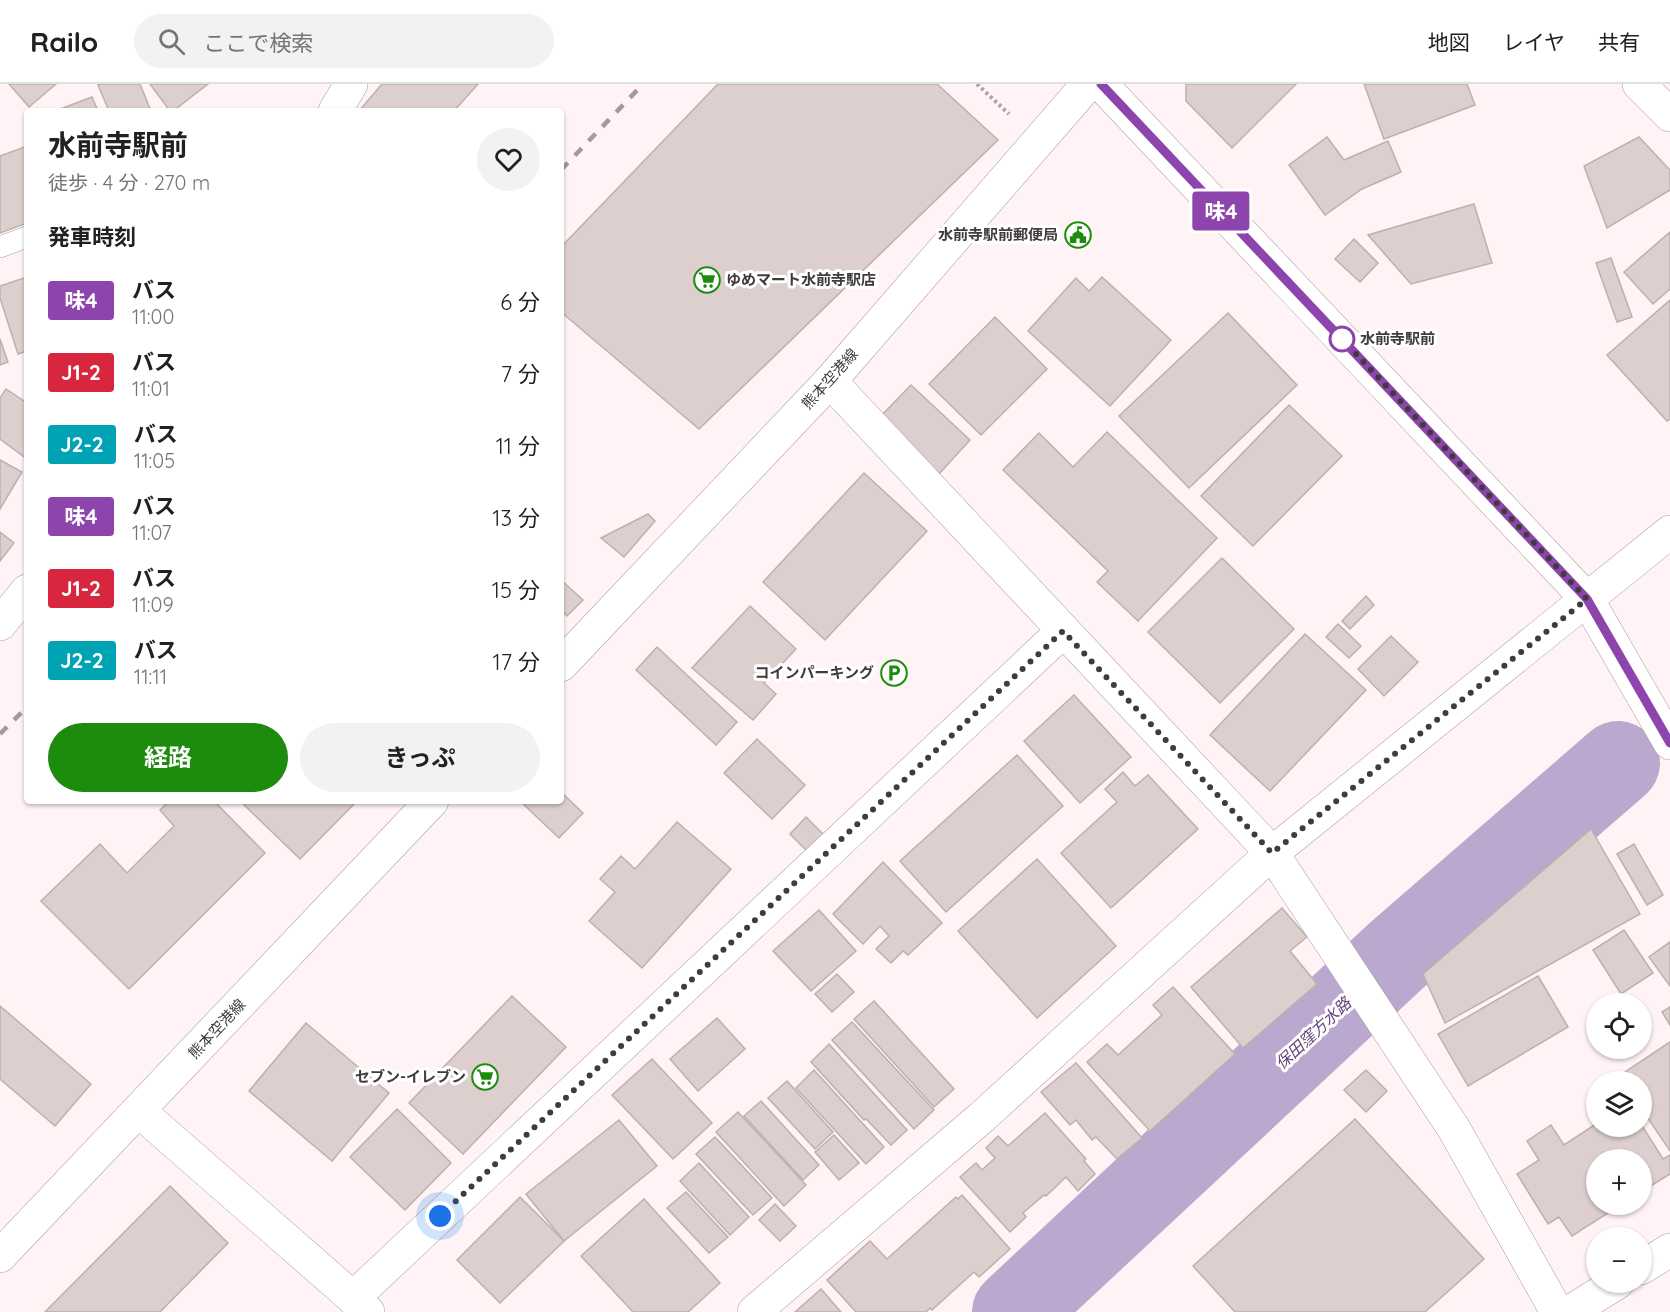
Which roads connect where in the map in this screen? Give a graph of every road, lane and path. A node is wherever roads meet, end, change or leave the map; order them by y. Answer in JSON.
{"nodes":[{"id":1,"x":351,"y":84,"type":"edge"},
{"id":2,"x":1088,"y":84,"type":"edge"},
{"id":3,"x":1101,"y":84,"type":"edge"},
{"id":4,"x":1638,"y":84,"type":"edge"},
{"id":5,"x":337,"y":108,"type":"edge"},
{"id":6,"x":1669,"y":111,"type":"edge"},
{"id":7,"x":24,"y":238,"type":"edge"},
{"id":8,"x":0,"y":247,"type":"edge"},
{"id":9,"x":830,"y":381,"type":"junction"},
{"id":10,"x":1670,"y":532,"type":"edge"},
{"id":11,"x":24,"y":595,"type":"edge"},
{"id":12,"x":1587,"y":599,"type":"junction"},
{"id":13,"x":0,"y":624,"type":"edge"},
{"id":14,"x":1063,"y":631,"type":"junction"},
{"id":15,"x":564,"y":662,"type":"edge"},
{"id":16,"x":1670,"y":743,"type":"edge"},
{"id":17,"x":429,"y":804,"type":"edge"},
{"id":18,"x":1272,"y":853,"type":"junction"},
{"id":19,"x":139,"y":1111,"type":"junction"},
{"id":20,"x":1670,"y":1250,"type":"edge"},
{"id":21,"x":0,"y":1256,"type":"edge"},
{"id":22,"x":1652,"y":1261,"type":"edge"},
{"id":23,"x":1600,"y":1293,"type":"edge"},
{"id":24,"x":360,"y":1305,"type":"edge"},
{"id":25,"x":754,"y":1312,"type":"edge"},
{"id":26,"x":1557,"y":1312,"type":"edge"},
{"id":27,"x":1570,"y":1312,"type":"edge"}],
"edges":[{"from":1,"to":5,"type":"street"},
{"from":2,"to":9,"type":"street","name":"熊本空港線"},
{"from":3,"to":12,"type":"street"},
{"from":4,"to":6,"type":"street"},
{"from":7,"to":8,"type":"lane"},
{"from":9,"to":14,"type":"street"},
{"from":9,"to":15,"type":"street","name":"熊本空港線"},
{"from":10,"to":12,"type":"street"},
{"from":11,"to":13,"type":"street"},
{"from":12,"to":16,"type":"street"},
{"from":12,"to":18,"type":"street"},
{"from":14,"to":18,"type":"street"},
{"from":14,"to":24,"type":"street"},
{"from":17,"to":19,"type":"street","name":"熊本空港線"},
{"from":18,"to":25,"type":"street"},
{"from":18,"to":26,"type":"street"},
{"from":19,"to":21,"type":"street","name":"熊本空港線"},
{"from":19,"to":24,"type":"street"},
{"from":20,"to":22,"type":"street"},
{"from":23,"to":27,"type":"street"}]}
